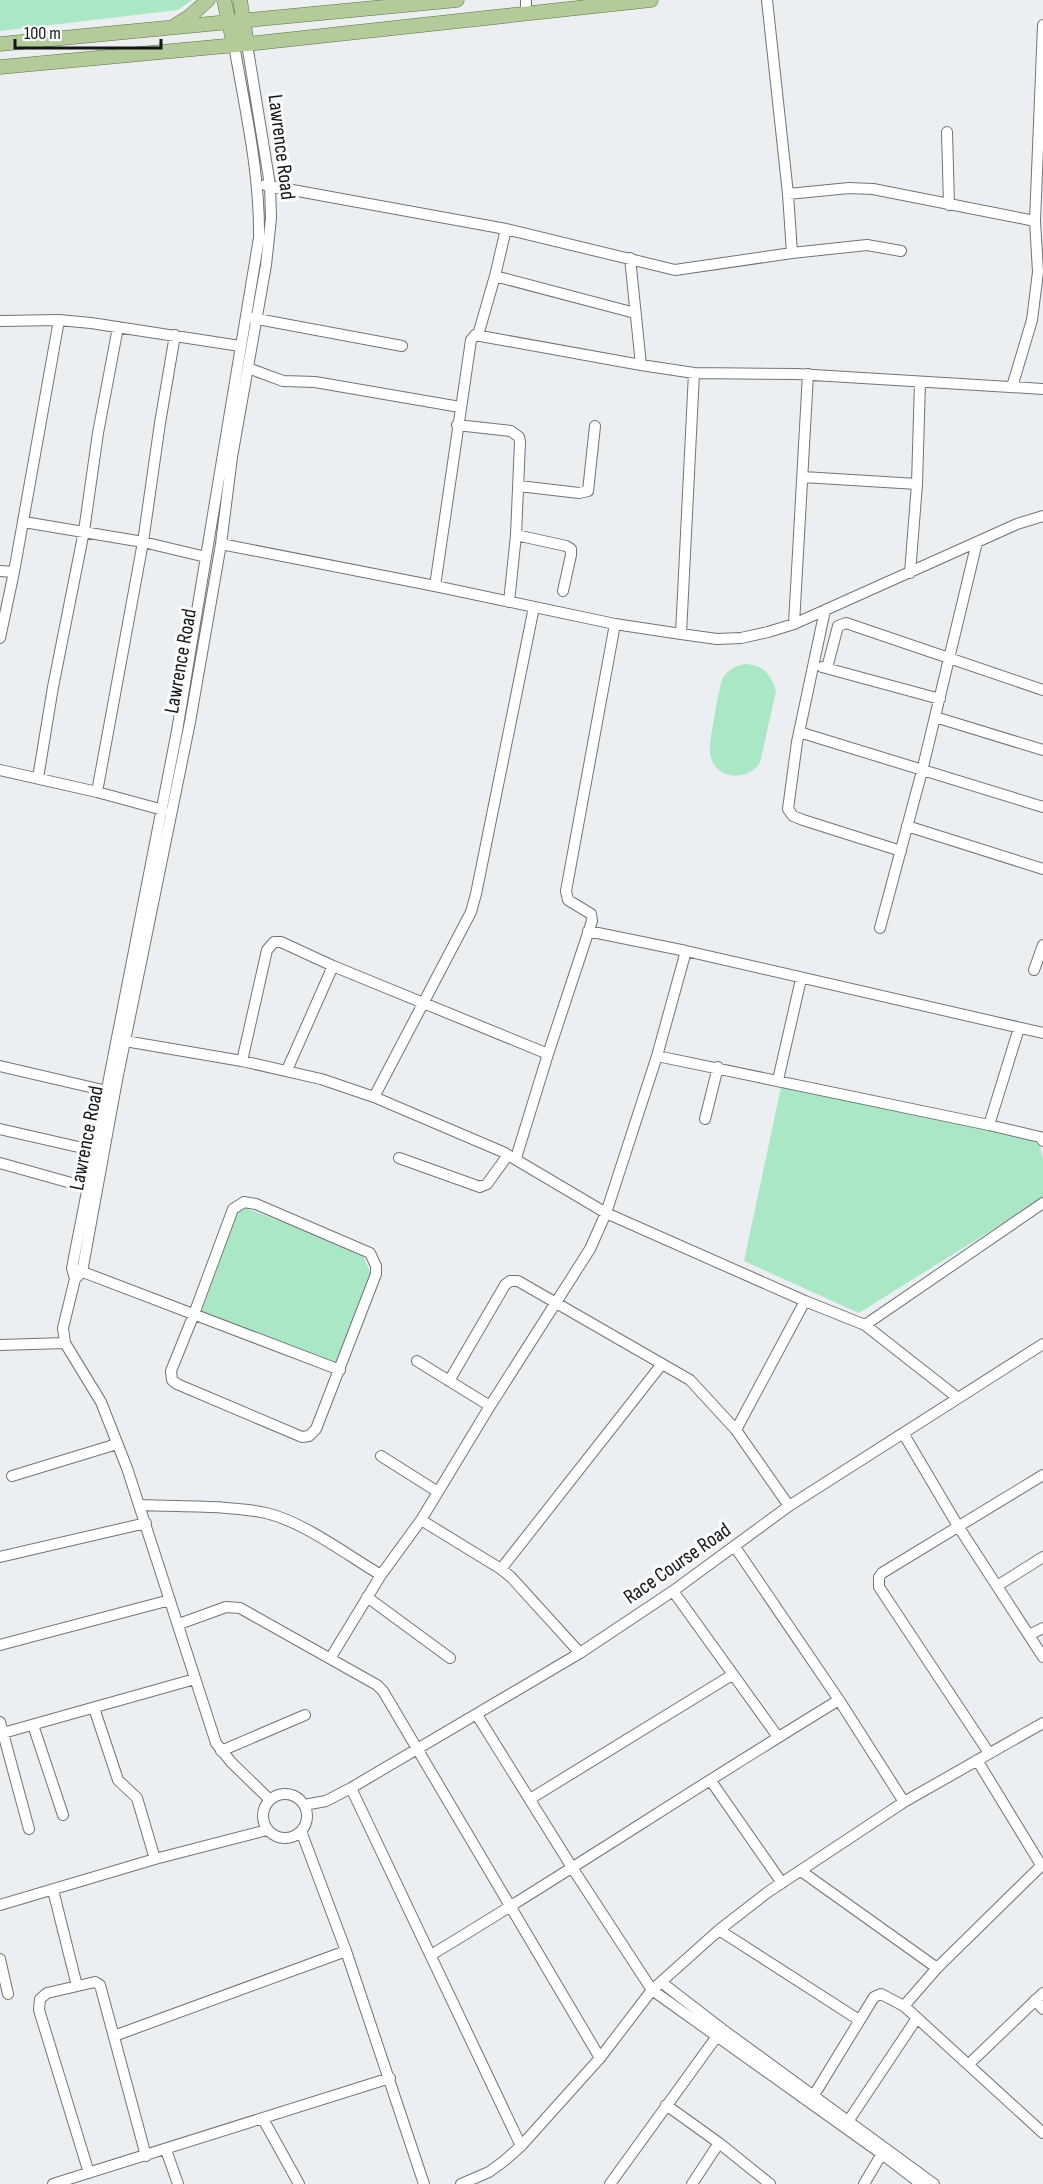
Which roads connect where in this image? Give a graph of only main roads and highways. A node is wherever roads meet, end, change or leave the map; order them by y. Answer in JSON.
{"nodes":[{"id":1,"x":208,"y":0,"type":"edge"},
{"id":2,"x":224,"y":0,"type":"edge"},
{"id":3,"x":240,"y":0,"type":"edge"},
{"id":4,"x":457,"y":0,"type":"edge"},
{"id":5,"x":651,"y":0,"type":"edge"},
{"id":6,"x":526,"y":6,"type":"edge"},
{"id":7,"x":244,"y":21,"type":"junction"},
{"id":8,"x":229,"y":22,"type":"junction"},
{"id":9,"x":171,"y":28,"type":"junction"},
{"id":10,"x":0,"y":44,"type":"edge"},
{"id":11,"x":240,"y":44,"type":"junction"},
{"id":12,"x":0,"y":67,"type":"edge"}],
"edges":[{"from":1,"to":9,"type":"main road"},
{"from":2,"to":8,"type":"main road"},
{"from":3,"to":7,"type":"main road"},
{"from":4,"to":7,"type":"main road"},
{"from":5,"to":6,"type":"main road"},
{"from":6,"to":11,"type":"main road"},
{"from":7,"to":8,"type":"main road"},
{"from":7,"to":11,"type":"main road"},
{"from":8,"to":9,"type":"main road"},
{"from":8,"to":11,"type":"main road"},
{"from":9,"to":10,"type":"main road"},
{"from":11,"to":12,"type":"main road"}]}
